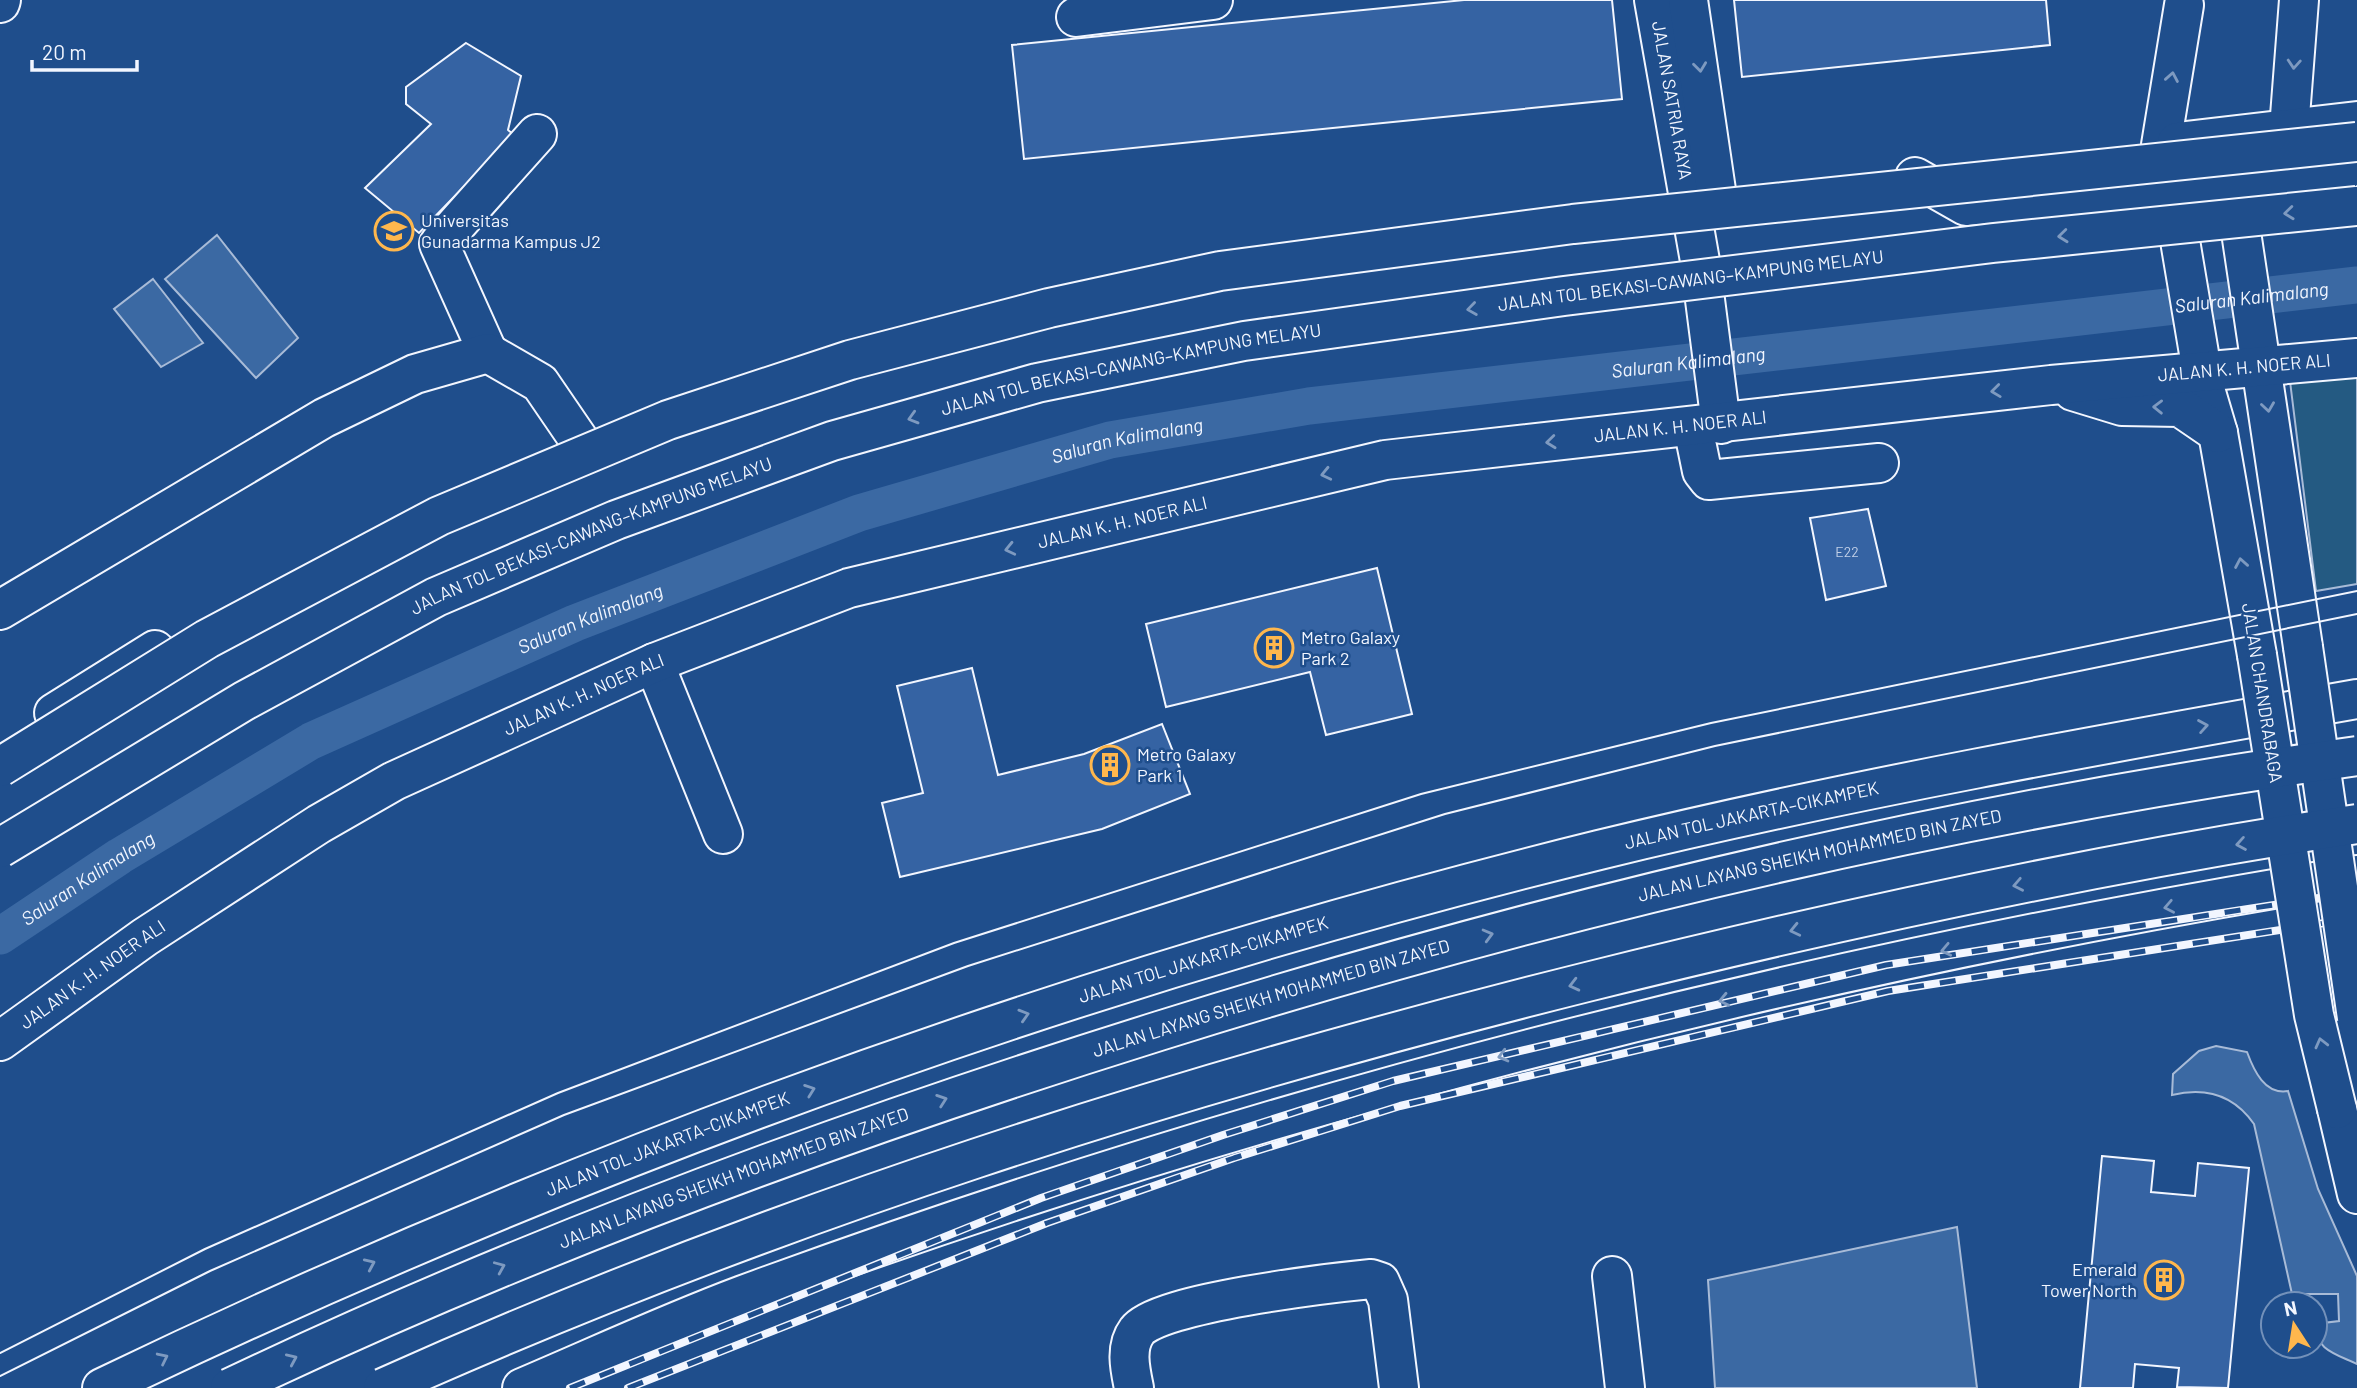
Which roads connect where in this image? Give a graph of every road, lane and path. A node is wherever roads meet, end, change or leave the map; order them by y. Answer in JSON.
{"nodes":[{"id":1,"x":1213,"y":0,"type":"edge"},
{"id":2,"x":1654,"y":0,"type":"edge"},
{"id":3,"x":1688,"y":0,"type":"edge"},
{"id":4,"x":2299,"y":0,"type":"edge"},
{"id":5,"x":2184,"y":5,"type":"dead end"},
{"id":6,"x":1076,"y":17,"type":"dead end"},
{"id":7,"x":2357,"y":121,"type":"edge"},
{"id":8,"x":2289,"y":129,"type":"junction"},
{"id":9,"x":537,"y":134,"type":"dead end"},
{"id":10,"x":2357,"y":142,"type":"edge"},
{"id":11,"x":2161,"y":145,"type":"junction"},
{"id":12,"x":2357,"y":161,"type":"edge"},
{"id":13,"x":1907,"y":173,"type":"junction"},
{"id":14,"x":2234,"y":184,"type":"junction"},
{"id":15,"x":2171,"y":191,"type":"junction"},
{"id":16,"x":1703,"y":198,"type":"junction"},
{"id":17,"x":2357,"y":206,"type":"edge"},
{"id":18,"x":488,"y":353,"type":"junction"},
{"id":19,"x":2260,"y":353,"type":"junction"},
{"id":20,"x":2199,"y":357,"type":"junction"},
{"id":21,"x":2357,"y":358,"type":"edge"},
{"id":22,"x":2051,"y":385,"type":"junction"},
{"id":23,"x":1711,"y":416,"type":"junction"},
{"id":24,"x":2218,"y":433,"type":"junction"},
{"id":25,"x":581,"y":443,"type":"junction"},
{"id":26,"x":1880,"y":463,"type":"dead end"},
{"id":27,"x":0,"y":610,"type":"edge"},
{"id":28,"x":654,"y":663,"type":"junction"},
{"id":29,"x":2357,"y":699,"type":"edge"},
{"id":30,"x":0,"y":749,"type":"edge"},
{"id":31,"x":2357,"y":756,"type":"edge"},
{"id":32,"x":0,"y":767,"type":"edge"},
{"id":33,"x":2357,"y":824,"type":"edge"},
{"id":34,"x":723,"y":834,"type":"dead end"},
{"id":35,"x":0,"y":848,"type":"edge"},
{"id":36,"x":2357,"y":875,"type":"edge"},
{"id":37,"x":2357,"y":1018,"type":"edge"},
{"id":38,"x":0,"y":1041,"type":"edge"},
{"id":39,"x":2357,"y":1194,"type":"edge"},
{"id":40,"x":1612,"y":1276,"type":"dead end"},
{"id":41,"x":102,"y":1388,"type":"edge"},
{"id":42,"x":230,"y":1388,"type":"edge"},
{"id":43,"x":383,"y":1388,"type":"edge"},
{"id":44,"x":522,"y":1388,"type":"edge"},
{"id":45,"x":1134,"y":1388,"type":"edge"},
{"id":46,"x":1399,"y":1388,"type":"edge"},
{"id":47,"x":1625,"y":1388,"type":"edge"}],
"edges":[{"from":1,"to":6,"type":"main road"},
{"from":2,"to":16,"type":"main road","name":"JALAN SATRIA RAYA"},
{"from":3,"to":16,"type":"main road","name":"JALAN SATRIA RAYA","one_way":true},
{"from":4,"to":8,"type":"main road","one_way":true},
{"from":11,"to":5,"type":"main road","one_way":true},
{"from":7,"to":8,"type":"main road"},
{"from":8,"to":11,"type":"main road"},
{"from":9,"to":18,"type":"main road"},
{"from":10,"to":32,"type":"main road","bridge":true},
{"from":11,"to":13,"type":"main road"},
{"from":12,"to":14,"type":"main road"},
{"from":13,"to":15,"type":"main road"},
{"from":13,"to":16,"type":"main road"},
{"from":14,"to":15,"type":"main road"},
{"from":14,"to":19,"type":"main road"},
{"from":15,"to":20,"type":"main road","name":"JALAN CHANDRABAGA"},
{"from":16,"to":23,"type":"main road"},
{"from":16,"to":25,"type":"main road"},
{"from":17,"to":35,"type":"main road","name":"JALAN TOL BEKASI–CAWANG–KAMPUNG MELAYU","one_way":true,"bridge":true},
{"from":18,"to":25,"type":"main road"},
{"from":18,"to":27,"type":"main road"},
{"from":19,"to":20,"type":"main road","name":"JALAN K. H. NOER ALI"},
{"from":19,"to":21,"type":"main road","name":"JALAN K. H. NOER ALI"},
{"from":19,"to":37,"type":"main road","one_way":true,"bridge":true},
{"from":20,"to":22,"type":"main road","name":"JALAN K. H. NOER ALI"},
{"from":20,"to":24,"type":"main road","name":"JALAN CHANDRABAGA"},
{"from":22,"to":23,"type":"main road","name":"JALAN K. H. NOER ALI","one_way":true},
{"from":24,"to":22,"type":"main road","one_way":true},
{"from":23,"to":26,"type":"main road"},
{"from":23,"to":28,"type":"main road","name":"JALAN K. H. NOER ALI","one_way":true},
{"from":39,"to":24,"type":"main road","name":"JALAN CHANDRABAGA","one_way":true,"bridge":true},
{"from":25,"to":30,"type":"main road"},
{"from":28,"to":34,"type":"main road"},
{"from":28,"to":38,"type":"main road","name":"JALAN K. H. NOER ALI"},
{"from":41,"to":29,"type":"main road","name":"JALAN TOL JAKARTA–CIKAMPEK","one_way":true},
{"from":42,"to":31,"type":"main road","name":"JALAN LAYANG SHEIKH MOHAMMED BIN ZAYED","one_way":true,"bridge":true},
{"from":33,"to":43,"type":"main road","one_way":true,"bridge":true},
{"from":36,"to":44,"type":"main road","one_way":true},
{"from":40,"to":47,"type":"main road"},
{"from":45,"to":46,"type":"main road"}]}
